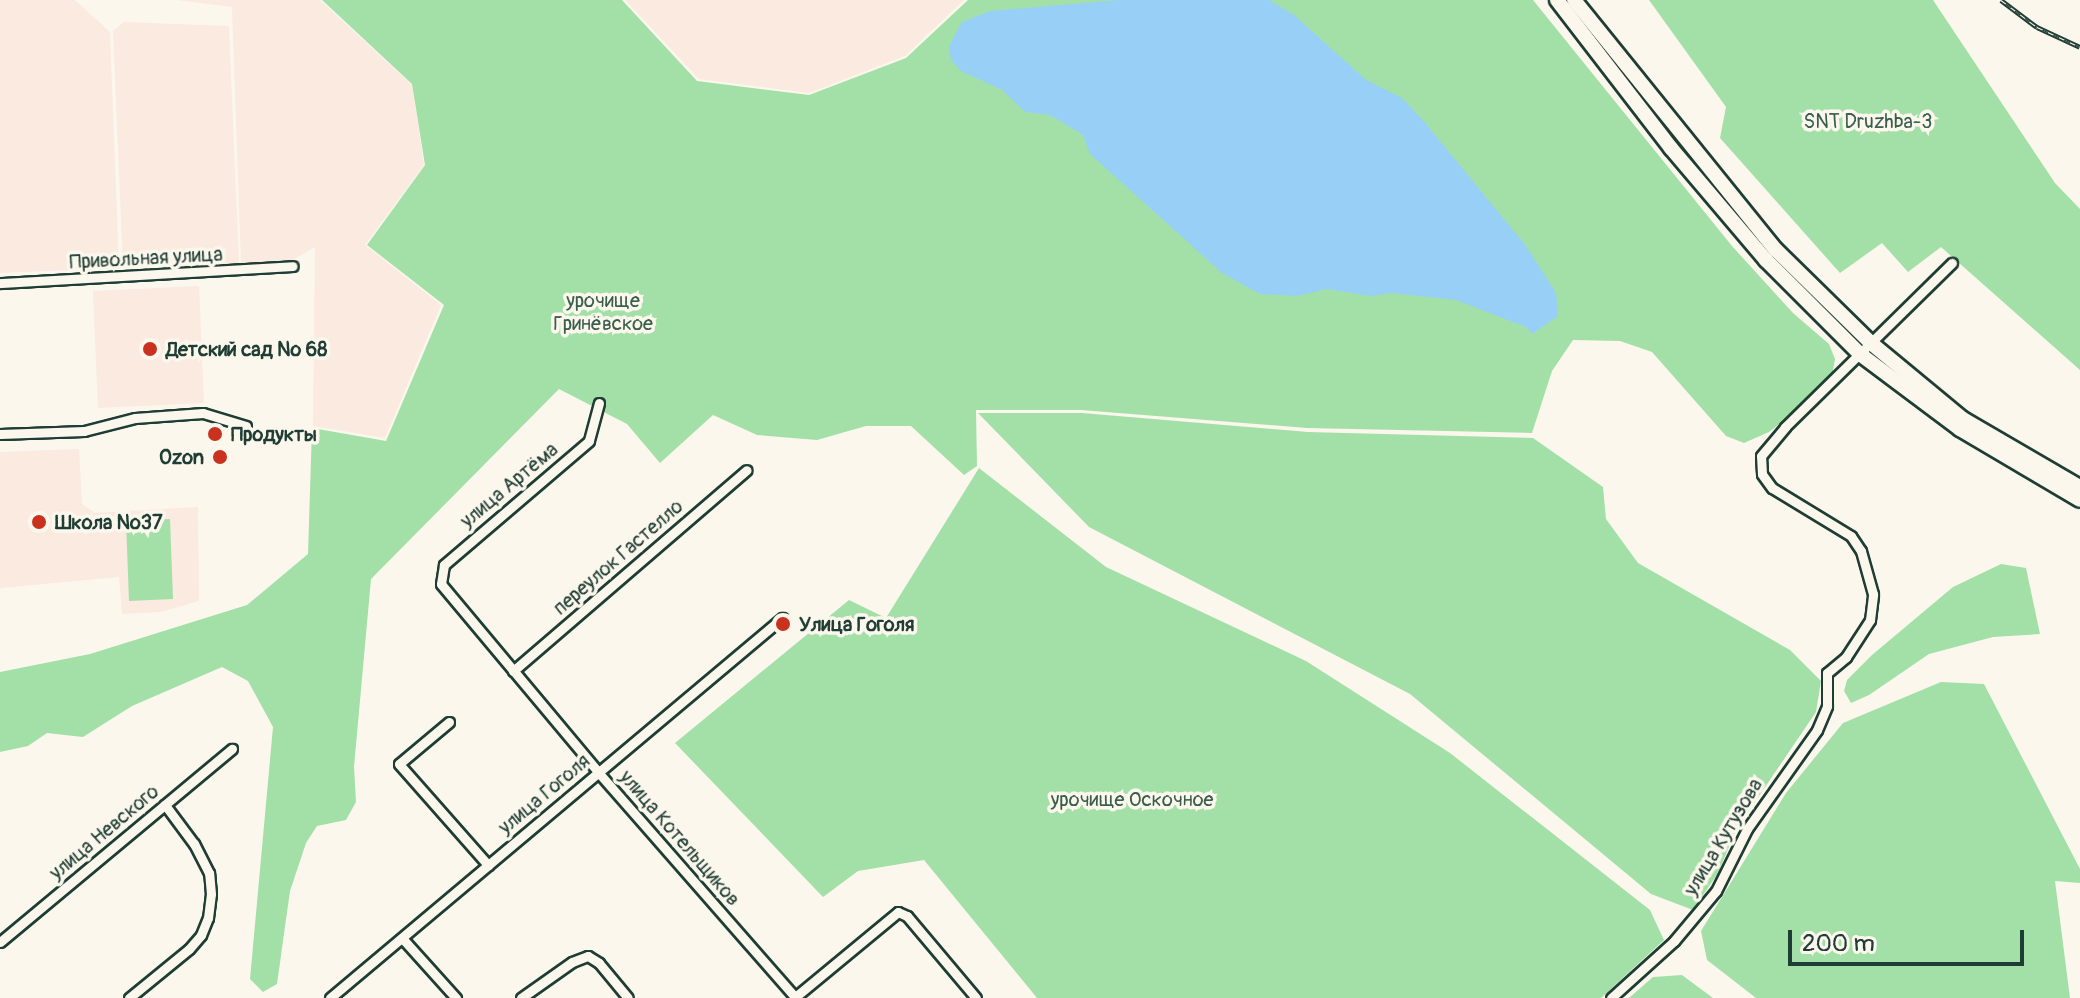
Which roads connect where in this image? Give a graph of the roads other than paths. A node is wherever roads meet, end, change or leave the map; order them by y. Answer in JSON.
{"nodes":[{"id":1,"x":1557,"y":0,"type":"edge"},
{"id":2,"x":1574,"y":0,"type":"edge"},
{"id":3,"x":1952,"y":263,"type":"dead end"},
{"id":4,"x":293,"y":266,"type":"dead end"},
{"id":5,"x":0,"y":283,"type":"edge"},
{"id":6,"x":1866,"y":349,"type":"junction"},
{"id":7,"x":599,"y":403,"type":"dead end"},
{"id":8,"x":246,"y":426,"type":"dead end"},
{"id":9,"x":0,"y":434,"type":"edge"},
{"id":10,"x":747,"y":470,"type":"dead end"},
{"id":11,"x":2080,"y":487,"type":"edge"},
{"id":12,"x":2080,"y":500,"type":"edge"},
{"id":13,"x":445,"y":590,"type":"joint"},
{"id":14,"x":782,"y":618,"type":"dead end"},
{"id":15,"x":513,"y":671,"type":"junction"},
{"id":16,"x":449,"y":722,"type":"dead end"},
{"id":17,"x":232,"y":749,"type":"dead end"},
{"id":18,"x":598,"y":772,"type":"junction"},
{"id":19,"x":165,"y":805,"type":"junction"},
{"id":20,"x":488,"y":865,"type":"junction"},
{"id":21,"x":402,"y":938,"type":"junction"},
{"id":22,"x":0,"y":942,"type":"edge"},
{"id":23,"x":129,"y":998,"type":"edge"},
{"id":24,"x":330,"y":998,"type":"edge"},
{"id":25,"x":456,"y":998,"type":"edge"},
{"id":26,"x":521,"y":998,"type":"edge"},
{"id":27,"x":628,"y":998,"type":"edge"},
{"id":28,"x":795,"y":998,"type":"edge"},
{"id":29,"x":976,"y":998,"type":"edge"},
{"id":30,"x":1611,"y":998,"type":"edge"}],
"edges":[{"from":1,"to":6,"type":"main road"},
{"from":2,"to":6,"type":"main road"},
{"from":3,"to":6,"type":"street"},
{"from":4,"to":5,"type":"street","name":"Привольная улица"},
{"from":6,"to":11,"type":"main road"},
{"from":6,"to":12,"type":"main road"},
{"from":6,"to":30,"type":"street","name":"улица Кутузова"},
{"from":7,"to":13,"type":"street","name":"улица Артёма"},
{"from":8,"to":9,"type":"street"},
{"from":10,"to":15,"type":"street","name":"переулок Гастелло"},
{"from":13,"to":15,"type":"street","name":"улица Котельщиков"},
{"from":14,"to":18,"type":"street","name":"улица Гоголя"},
{"from":15,"to":18,"type":"street","name":"улица Котельщиков"},
{"from":16,"to":20,"type":"street"},
{"from":17,"to":19,"type":"street","name":"улица Невского"},
{"from":18,"to":20,"type":"street","name":"улица Гоголя"},
{"from":18,"to":28,"type":"street","name":"улица Котельщиков"},
{"from":19,"to":22,"type":"street","name":"улица Невского"},
{"from":19,"to":23,"type":"street"},
{"from":20,"to":21,"type":"street","name":"улица Гоголя"},
{"from":21,"to":24,"type":"street","name":"улица Гоголя"},
{"from":21,"to":25,"type":"street"},
{"from":26,"to":27,"type":"street"},
{"from":28,"to":29,"type":"street"}]}
